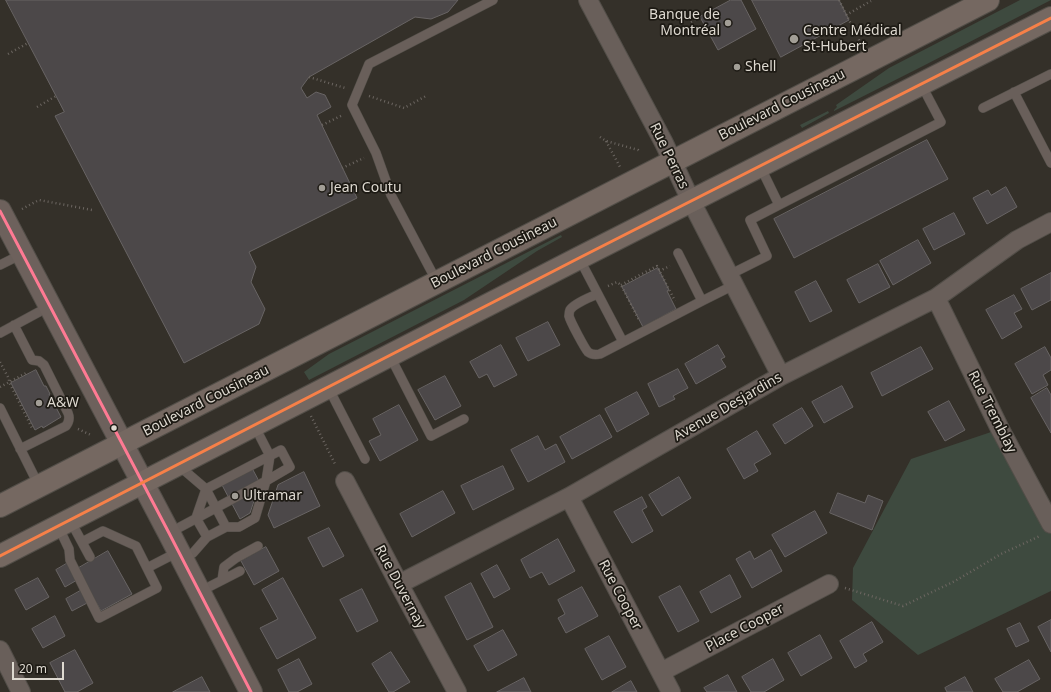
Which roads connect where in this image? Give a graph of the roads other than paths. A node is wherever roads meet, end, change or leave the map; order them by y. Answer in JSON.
{"nodes":[{"id":1,"x":493,"y":0,"type":"edge"},
{"id":2,"x":588,"y":0,"type":"edge"},
{"id":3,"x":988,"y":0,"type":"edge"},
{"id":4,"x":1051,"y":18,"type":"edge"},
{"id":5,"x":1051,"y":74,"type":"edge"},
{"id":6,"x":921,"y":84,"type":"junction"},
{"id":7,"x":1014,"y":92,"type":"junction"},
{"id":8,"x":983,"y":108,"type":"dead end"},
{"id":9,"x":673,"y":161,"type":"junction"},
{"id":10,"x":1051,"y":163,"type":"edge"},
{"id":11,"x":760,"y":166,"type":"junction"},
{"id":12,"x":691,"y":201,"type":"junction"},
{"id":13,"x":779,"y":205,"type":"junction"},
{"id":14,"x":2,"y":215,"type":"edge"},
{"id":15,"x":1051,"y":222,"type":"edge"},
{"id":16,"x":678,"y":253,"type":"dead end"},
{"id":17,"x":22,"y":254,"type":"junction"},
{"id":18,"x":580,"y":258,"type":"junction"},
{"id":19,"x":0,"y":265,"type":"edge"},
{"id":20,"x":732,"y":280,"type":"junction"},
{"id":21,"x":437,"y":282,"type":"junction"},
{"id":22,"x":598,"y":294,"type":"junction"},
{"id":23,"x":936,"y":298,"type":"junction"},
{"id":24,"x":702,"y":301,"type":"junction"},
{"id":25,"x":50,"y":306,"type":"junction"},
{"id":26,"x":14,"y":325,"type":"junction"},
{"id":27,"x":0,"y":333,"type":"edge"},
{"id":28,"x":623,"y":342,"type":"junction"},
{"id":29,"x":390,"y":356,"type":"junction"},
{"id":30,"x":781,"y":376,"type":"junction"},
{"id":31,"x":328,"y":387,"type":"junction"},
{"id":32,"x":0,"y":408,"type":"edge"},
{"id":33,"x":464,"y":419,"type":"dead end"},
{"id":34,"x":254,"y":425,"type":"junction"},
{"id":35,"x":122,"y":444,"type":"junction"},
{"id":36,"x":20,"y":449,"type":"junction"},
{"id":37,"x":270,"y":456,"type":"junction"},
{"id":38,"x":365,"y":459,"type":"dead end"},
{"id":39,"x":177,"y":465,"type":"junction"},
{"id":40,"x":340,"y":473,"type":"road end"},
{"id":41,"x":266,"y":481,"type":"junction"},
{"id":42,"x":142,"y":483,"type":"junction"},
{"id":43,"x":39,"y":486,"type":"junction"},
{"id":44,"x":206,"y":489,"type":"junction"},
{"id":45,"x":569,"y":498,"type":"junction"},
{"id":46,"x":0,"y":506,"type":"edge"},
{"id":47,"x":216,"y":508,"type":"junction"},
{"id":48,"x":196,"y":518,"type":"junction"},
{"id":49,"x":64,"y":523,"type":"junction"},
{"id":50,"x":226,"y":527,"type":"junction"},
{"id":51,"x":1047,"y":529,"type":"edge"},
{"id":52,"x":169,"y":533,"type":"junction"},
{"id":53,"x":207,"y":537,"type":"junction"},
{"id":54,"x":82,"y":542,"type":"junction"},
{"id":55,"x":258,"y":546,"type":"dead end"},
{"id":56,"x":0,"y":556,"type":"edge"},
{"id":57,"x":180,"y":556,"type":"junction"},
{"id":58,"x":90,"y":557,"type":"dead end"},
{"id":59,"x":147,"y":568,"type":"junction"},
{"id":60,"x":240,"y":571,"type":"dead end"},
{"id":61,"x":222,"y":580,"type":"junction"},
{"id":62,"x":399,"y":584,"type":"junction"},
{"id":63,"x":829,"y":584,"type":"road end"},
{"id":64,"x":199,"y":592,"type":"junction"},
{"id":65,"x":0,"y":650,"type":"edge"},
{"id":66,"x":661,"y":672,"type":"junction"},
{"id":67,"x":21,"y":692,"type":"edge"},
{"id":68,"x":251,"y":692,"type":"edge"},
{"id":69,"x":457,"y":692,"type":"edge"},
{"id":70,"x":671,"y":692,"type":"edge"}],
"edges":[{"from":1,"to":21,"type":"lane"},
{"from":2,"to":9,"type":"street","name":"Rue Perras"},
{"from":3,"to":9,"type":"main road","name":"Boulevard Cousineau"},
{"from":4,"to":6,"type":"main road"},
{"from":5,"to":7,"type":"lane"},
{"from":6,"to":11,"type":"main road"},
{"from":6,"to":13,"type":"lane"},
{"from":7,"to":8,"type":"lane"},
{"from":7,"to":10,"type":"lane"},
{"from":9,"to":12,"type":"street","name":"Rue Perras"},
{"from":9,"to":21,"type":"main road","name":"Boulevard Cousineau"},
{"from":11,"to":12,"type":"main road"},
{"from":11,"to":13,"type":"lane"},
{"from":12,"to":18,"type":"main road"},
{"from":12,"to":20,"type":"street","name":"Rue Perras"},
{"from":13,"to":20,"type":"lane"},
{"from":14,"to":17,"type":"street"},
{"from":15,"to":23,"type":"street","name":"Avenue Desjardins"},
{"from":16,"to":24,"type":"lane"},
{"from":17,"to":19,"type":"lane"},
{"from":17,"to":25,"type":"street"},
{"from":18,"to":22,"type":"lane"},
{"from":18,"to":29,"type":"main road"},
{"from":20,"to":24,"type":"lane"},
{"from":20,"to":30,"type":"street","name":"Rue Perras"},
{"from":21,"to":35,"type":"main road","name":"Boulevard Cousineau"},
{"from":22,"to":28,"type":"lane"},
{"from":22,"to":28,"type":"lane"},
{"from":23,"to":30,"type":"street","name":"Avenue Desjardins"},
{"from":23,"to":51,"type":"street","name":"Rue Tremblay"},
{"from":24,"to":28,"type":"lane"},
{"from":25,"to":26,"type":"lane"},
{"from":25,"to":35,"type":"street"},
{"from":26,"to":27,"type":"lane"},
{"from":26,"to":36,"type":"lane"},
{"from":29,"to":31,"type":"main road"},
{"from":29,"to":33,"type":"lane"},
{"from":30,"to":45,"type":"street","name":"Avenue Desjardins"},
{"from":31,"to":34,"type":"main road"},
{"from":31,"to":38,"type":"lane"},
{"from":32,"to":36,"type":"lane"},
{"from":34,"to":37,"type":"lane"},
{"from":34,"to":39,"type":"main road"},
{"from":35,"to":42,"type":"street"},
{"from":35,"to":43,"type":"main road","name":"Boulevard Cousineau"},
{"from":36,"to":43,"type":"lane"},
{"from":37,"to":41,"type":"lane"},
{"from":37,"to":41,"type":"lane"},
{"from":37,"to":44,"type":"lane"},
{"from":39,"to":42,"type":"main road"},
{"from":39,"to":44,"type":"lane"},
{"from":40,"to":62,"type":"street","name":"Rue Duvernay"},
{"from":41,"to":47,"type":"lane"},
{"from":41,"to":50,"type":"lane"},
{"from":42,"to":49,"type":"main road"},
{"from":42,"to":52,"type":"street"},
{"from":43,"to":46,"type":"main road","name":"Boulevard Cousineau"},
{"from":44,"to":47,"type":"lane"},
{"from":44,"to":48,"type":"lane"},
{"from":45,"to":62,"type":"street","name":"Avenue Desjardins"},
{"from":45,"to":66,"type":"street","name":"Rue Cooper"},
{"from":47,"to":48,"type":"lane"},
{"from":47,"to":50,"type":"lane"},
{"from":48,"to":52,"type":"lane"},
{"from":48,"to":53,"type":"lane"},
{"from":49,"to":54,"type":"lane"},
{"from":49,"to":56,"type":"main road"},
{"from":49,"to":59,"type":"lane"},
{"from":50,"to":53,"type":"lane"},
{"from":52,"to":57,"type":"street"},
{"from":53,"to":57,"type":"lane"},
{"from":54,"to":58,"type":"lane"},
{"from":54,"to":59,"type":"lane"},
{"from":55,"to":61,"type":"lane"},
{"from":57,"to":59,"type":"lane"},
{"from":57,"to":64,"type":"street"},
{"from":60,"to":61,"type":"lane"},
{"from":61,"to":64,"type":"lane"},
{"from":62,"to":69,"type":"street","name":"Rue Duvernay"},
{"from":63,"to":66,"type":"street","name":"Place Cooper"},
{"from":64,"to":68,"type":"street"},
{"from":65,"to":67,"type":"street"},
{"from":66,"to":70,"type":"street","name":"Rue Cooper"}]}
